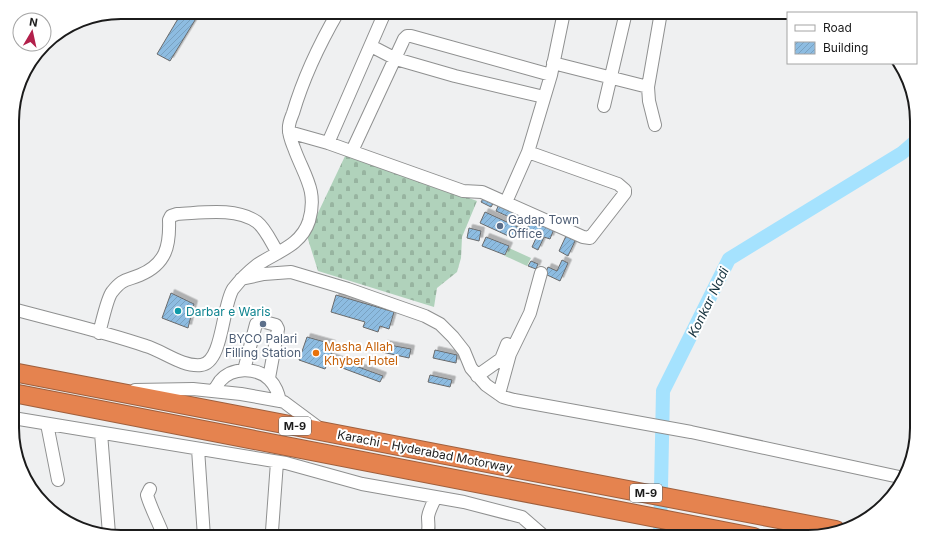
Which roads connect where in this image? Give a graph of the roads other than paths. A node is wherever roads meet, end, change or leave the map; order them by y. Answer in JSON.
{"nodes":[{"id":1,"x":334,"y":19,"type":"edge"},
{"id":2,"x":382,"y":19,"type":"edge"},
{"id":3,"x":563,"y":19,"type":"edge"},
{"id":4,"x":624,"y":19,"type":"edge"},
{"id":5,"x":660,"y":19,"type":"edge"},
{"id":6,"x":371,"y":46,"type":"junction"},
{"id":7,"x":396,"y":59,"type":"junction"},
{"id":8,"x":552,"y":69,"type":"junction"},
{"id":9,"x":610,"y":78,"type":"junction"},
{"id":10,"x":648,"y":87,"type":"junction"},
{"id":11,"x":544,"y":98,"type":"junction"},
{"id":12,"x":604,"y":106,"type":"dead end"},
{"id":13,"x":655,"y":126,"type":"dead end"},
{"id":14,"x":289,"y":132,"type":"junction"},
{"id":15,"x":328,"y":143,"type":"junction"},
{"id":16,"x":352,"y":151,"type":"junction"},
{"id":17,"x":528,"y":152,"type":"junction"},
{"id":18,"x":506,"y":202,"type":"junction"},
{"id":19,"x":278,"y":253,"type":"junction"},
{"id":20,"x":241,"y":279,"type":"junction"},
{"id":21,"x":19,"y":311,"type":"edge"},
{"id":22,"x":99,"y":333,"type":"junction"},
{"id":23,"x":244,"y":370,"type":"junction"},
{"id":24,"x":19,"y":373,"type":"edge"},
{"id":25,"x":477,"y":376,"type":"junction"},
{"id":26,"x":269,"y":378,"type":"junction"},
{"id":27,"x":108,"y":390,"type":"junction"},
{"id":28,"x":213,"y":391,"type":"junction"},
{"id":29,"x":19,"y":394,"type":"edge"},
{"id":30,"x":499,"y":394,"type":"junction"},
{"id":31,"x":280,"y":402,"type":"junction"},
{"id":32,"x":19,"y":419,"type":"edge"},
{"id":33,"x":46,"y":424,"type":"junction"},
{"id":34,"x":323,"y":431,"type":"junction"},
{"id":35,"x":100,"y":433,"type":"junction"},
{"id":36,"x":198,"y":449,"type":"junction"},
{"id":37,"x":277,"y":462,"type":"junction"},
{"id":38,"x":897,"y":477,"type":"edge"},
{"id":39,"x":58,"y":480,"type":"dead end"},
{"id":40,"x":150,"y":489,"type":"dead end"},
{"id":41,"x":436,"y":497,"type":"junction"},
{"id":42,"x":827,"y":528,"type":"edge"},
{"id":43,"x":109,"y":529,"type":"edge"},
{"id":44,"x":161,"y":530,"type":"edge"},
{"id":45,"x":204,"y":530,"type":"edge"},
{"id":46,"x":272,"y":530,"type":"edge"},
{"id":47,"x":429,"y":530,"type":"edge"},
{"id":48,"x":537,"y":530,"type":"edge"},
{"id":49,"x":721,"y":530,"type":"edge"}],
"edges":[{"from":1,"to":14,"type":"street"},
{"from":2,"to":6,"type":"street"},
{"from":3,"to":8,"type":"street"},
{"from":4,"to":9,"type":"street"},
{"from":5,"to":10,"type":"street"},
{"from":6,"to":7,"type":"street"},
{"from":6,"to":15,"type":"street"},
{"from":7,"to":8,"type":"street"},
{"from":7,"to":11,"type":"street"},
{"from":7,"to":16,"type":"street"},
{"from":8,"to":9,"type":"street"},
{"from":8,"to":11,"type":"street"},
{"from":9,"to":10,"type":"street"},
{"from":9,"to":12,"type":"street"},
{"from":10,"to":13,"type":"street"},
{"from":11,"to":17,"type":"street"},
{"from":14,"to":15,"type":"street"},
{"from":14,"to":19,"type":"street"},
{"from":15,"to":16,"type":"street"},
{"from":16,"to":18,"type":"street"},
{"from":17,"to":18,"type":"street"},
{"from":17,"to":18,"type":"street"},
{"from":19,"to":20,"type":"street"},
{"from":19,"to":22,"type":"street"},
{"from":20,"to":22,"type":"street"},
{"from":20,"to":25,"type":"street"},
{"from":21,"to":22,"type":"street"},
{"from":23,"to":26,"type":"street"},
{"from":23,"to":26,"type":"street"},
{"from":23,"to":28,"type":"street"},
{"from":24,"to":27,"type":"highway","name":"Karachi - Hyderabad Motorway","number":"M-9"},
{"from":25,"to":30,"type":"street"},
{"from":25,"to":30,"type":"street"},
{"from":26,"to":31,"type":"street"},
{"from":27,"to":28,"type":"street"},
{"from":27,"to":34,"type":"highway","name":"Karachi - Hyderabad Motorway","number":"M-9"},
{"from":28,"to":31,"type":"street"},
{"from":29,"to":49,"type":"highway","name":"Karachi - Hyderabad Motorway","number":"M-9"},
{"from":30,"to":38,"type":"street"},
{"from":31,"to":34,"type":"street"},
{"from":32,"to":33,"type":"street"},
{"from":33,"to":35,"type":"street"},
{"from":33,"to":39,"type":"street"},
{"from":34,"to":42,"type":"highway","name":"Karachi - Hyderabad Motorway","number":"M-9"},
{"from":35,"to":36,"type":"street"},
{"from":35,"to":43,"type":"street"},
{"from":36,"to":37,"type":"street"},
{"from":36,"to":45,"type":"street"},
{"from":37,"to":41,"type":"street"},
{"from":37,"to":46,"type":"street"},
{"from":40,"to":44,"type":"street"},
{"from":41,"to":47,"type":"street"},
{"from":41,"to":48,"type":"street"}]}
